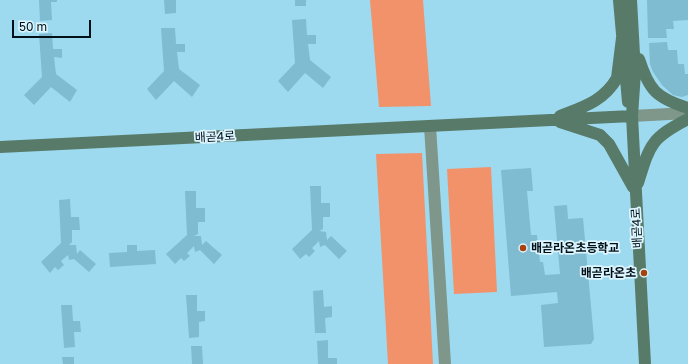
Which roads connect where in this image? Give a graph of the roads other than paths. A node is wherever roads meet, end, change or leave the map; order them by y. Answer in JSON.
{"nodes":[{"id":1,"x":619,"y":0,"type":"edge"},
{"id":2,"x":631,"y":0,"type":"edge"},
{"id":3,"x":627,"y":38,"type":"junction"},
{"id":4,"x":688,"y":108,"type":"edge"},
{"id":5,"x":688,"y":113,"type":"edge"},
{"id":6,"x":632,"y":116,"type":"junction"},
{"id":7,"x":553,"y":119,"type":"junction"},
{"id":8,"x":688,"y":119,"type":"edge"},
{"id":9,"x":430,"y":126,"type":"junction"},
{"id":10,"x":0,"y":147,"type":"edge"},
{"id":11,"x":635,"y":192,"type":"junction"},
{"id":12,"x":444,"y":364,"type":"edge"},
{"id":13,"x":645,"y":364,"type":"edge"}],
"edges":[{"from":1,"to":3,"type":"main road","name":"배곧4로"},
{"from":2,"to":3,"type":"main road","name":"배곧4로"},
{"from":3,"to":4,"type":"main road"},
{"from":3,"to":6,"type":"main road","name":"배곧4로"},
{"from":3,"to":7,"type":"main road"},
{"from":5,"to":6,"type":"street","name":"배곧4로"},
{"from":6,"to":7,"type":"main road","name":"배곧4로"},
{"from":6,"to":11,"type":"main road","name":"배곧4로"},
{"from":7,"to":9,"type":"main road","name":"배곧4로"},
{"from":7,"to":11,"type":"main road"},
{"from":8,"to":11,"type":"main road"},
{"from":9,"to":10,"type":"main road","name":"배곧4로"},
{"from":9,"to":12,"type":"street"},
{"from":11,"to":13,"type":"main road","name":"배곧4로"}]}
